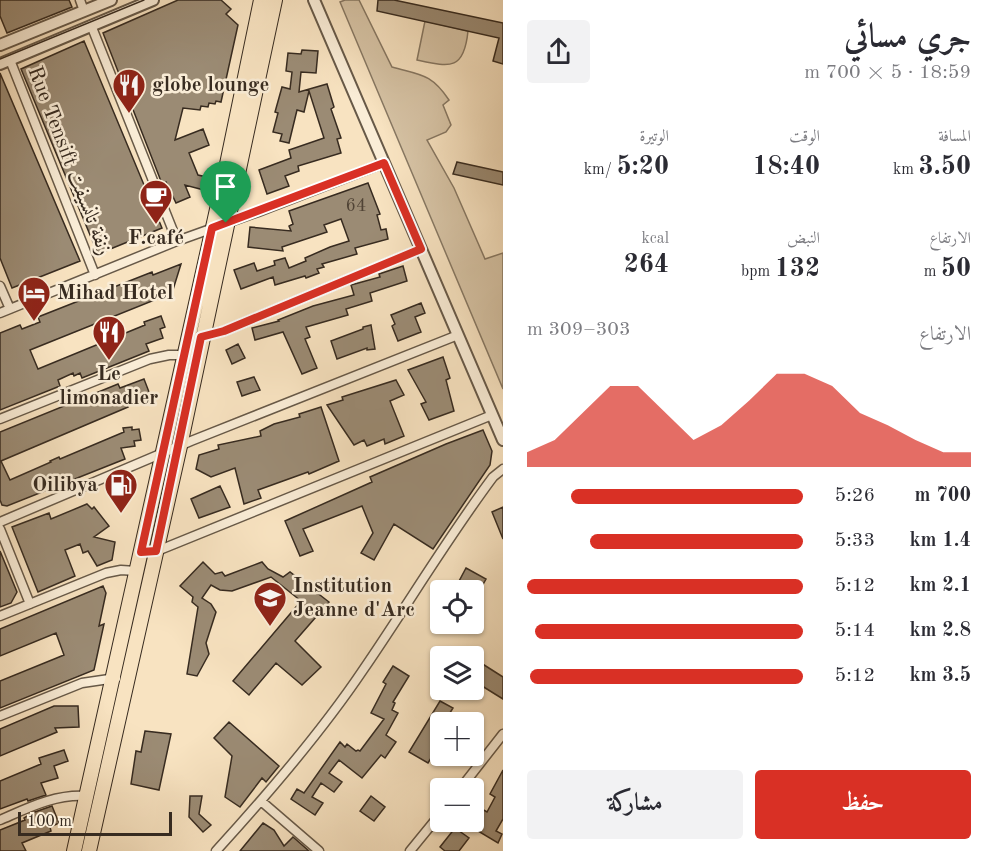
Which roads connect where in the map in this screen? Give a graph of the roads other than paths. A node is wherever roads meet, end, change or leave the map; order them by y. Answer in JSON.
{"nodes":[{"id":1,"x":80,"y":0,"type":"edge"},
{"id":2,"x":111,"y":0,"type":"edge"},
{"id":3,"x":153,"y":0,"type":"edge"},
{"id":4,"x":261,"y":0,"type":"edge"},
{"id":5,"x":275,"y":0,"type":"edge"},
{"id":6,"x":314,"y":0,"type":"edge"},
{"id":7,"x":84,"y":11,"type":"junction"},
{"id":8,"x":91,"y":25,"type":"junction"},
{"id":9,"x":0,"y":44,"type":"edge"},
{"id":10,"x":5,"y":62,"type":"edge"},
{"id":11,"x":384,"y":163,"type":"junction"},
{"id":12,"x":219,"y":225,"type":"junction"},
{"id":13,"x":177,"y":241,"type":"junction"},
{"id":14,"x":421,"y":249,"type":"junction"},
{"id":15,"x":95,"y":274,"type":"junction"},
{"id":16,"x":0,"y":286,"type":"edge"},
{"id":17,"x":10,"y":309,"type":"junction"},
{"id":18,"x":0,"y":313,"type":"edge"},
{"id":19,"x":458,"y":335,"type":"junction"},
{"id":20,"x":195,"y":338,"type":"junction"},
{"id":21,"x":184,"y":355,"type":"junction"},
{"id":22,"x":492,"y":415,"type":"junction"},
{"id":23,"x":0,"y":419,"type":"edge"},
{"id":24,"x":503,"y":440,"type":"edge"},
{"id":25,"x":180,"y":446,"type":"junction"},
{"id":26,"x":162,"y":454,"type":"junction"},
{"id":27,"x":503,"y":469,"type":"edge"},
{"id":28,"x":0,"y":522,"type":"edge"},
{"id":29,"x":0,"y":529,"type":"edge"},
{"id":30,"x":156,"y":551,"type":"junction"},
{"id":31,"x":141,"y":552,"type":"junction"},
{"id":32,"x":136,"y":571,"type":"junction"},
{"id":33,"x":30,"y":604,"type":"junction"},
{"id":34,"x":0,"y":616,"type":"edge"},
{"id":35,"x":120,"y":678,"type":"junction"},
{"id":36,"x":0,"y":716,"type":"edge"},
{"id":37,"x":503,"y":734,"type":"edge"},
{"id":38,"x":468,"y":778,"type":"edge"},
{"id":39,"x":97,"y":780,"type":"junction"},
{"id":40,"x":86,"y":796,"type":"junction"},
{"id":41,"x":261,"y":801,"type":"junction"},
{"id":42,"x":0,"y":820,"type":"edge"},
{"id":43,"x":430,"y":826,"type":"edge"},
{"id":44,"x":74,"y":851,"type":"edge"},
{"id":45,"x":89,"y":851,"type":"edge"},
{"id":46,"x":216,"y":851,"type":"edge"},
{"id":47,"x":319,"y":851,"type":"edge"},
{"id":48,"x":410,"y":851,"type":"edge"}],
"edges":[{"from":1,"to":7,"type":"street"},
{"from":2,"to":7,"type":"street"},
{"from":3,"to":8,"type":"street"},
{"from":4,"to":12,"type":"main road"},
{"from":5,"to":12,"type":"main road"},
{"from":6,"to":11,"type":"street"},
{"from":7,"to":9,"type":"street"},
{"from":8,"to":10,"type":"street"},
{"from":8,"to":13,"type":"street"},
{"from":10,"to":15,"type":"street","name":"Rue Tensift زنقة تانسيفت"},
{"from":11,"to":12,"type":"street"},
{"from":11,"to":14,"type":"street"},
{"from":12,"to":13,"type":"street"},
{"from":12,"to":20,"type":"main road"},
{"from":13,"to":15,"type":"street"},
{"from":14,"to":19,"type":"street"},
{"from":14,"to":20,"type":"street"},
{"from":15,"to":17,"type":"street"},
{"from":16,"to":17,"type":"street"},
{"from":17,"to":18,"type":"street"},
{"from":19,"to":22,"type":"street"},
{"from":19,"to":25,"type":"street"},
{"from":20,"to":21,"type":"main road"},
{"from":20,"to":25,"type":"main road"},
{"from":21,"to":23,"type":"street"},
{"from":21,"to":26,"type":"main road"},
{"from":22,"to":24,"type":"street"},
{"from":22,"to":30,"type":"street"},
{"from":25,"to":26,"type":"street"},
{"from":25,"to":30,"type":"main road"},
{"from":26,"to":28,"type":"street"},
{"from":26,"to":31,"type":"main road"},
{"from":27,"to":41,"type":"street"},
{"from":29,"to":33,"type":"street"},
{"from":30,"to":31,"type":"street"},
{"from":30,"to":35,"type":"main road"},
{"from":31,"to":32,"type":"main road"},
{"from":32,"to":33,"type":"street"},
{"from":32,"to":35,"type":"main road"},
{"from":33,"to":34,"type":"street"},
{"from":35,"to":36,"type":"street"},
{"from":35,"to":39,"type":"main road"},
{"from":37,"to":38,"type":"street"},
{"from":39,"to":40,"type":"main road"},
{"from":39,"to":45,"type":"main road"},
{"from":40,"to":42,"type":"street"},
{"from":40,"to":44,"type":"main road"},
{"from":41,"to":46,"type":"street"},
{"from":41,"to":47,"type":"street"},
{"from":43,"to":48,"type":"street"}]}
